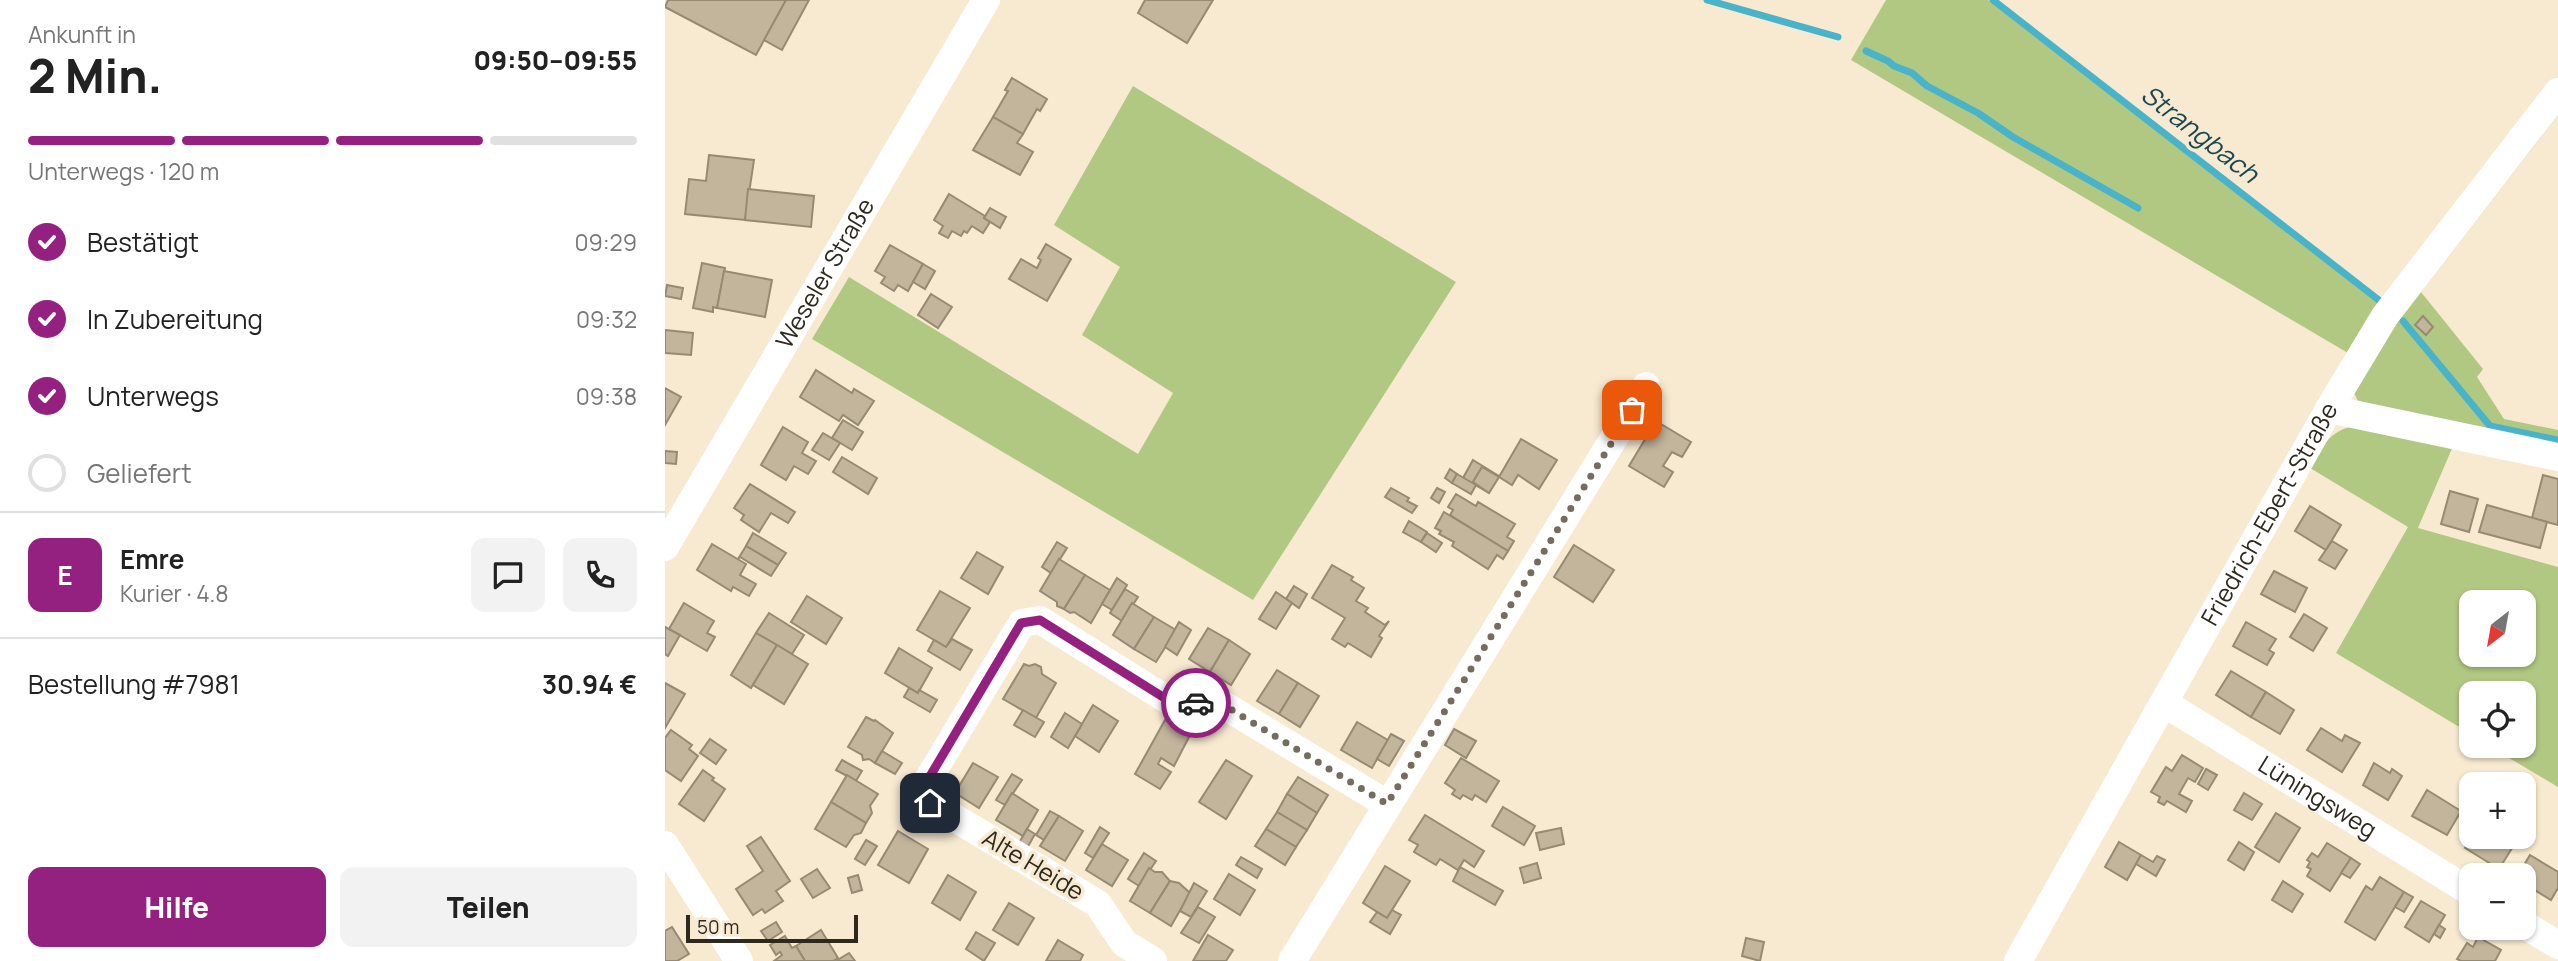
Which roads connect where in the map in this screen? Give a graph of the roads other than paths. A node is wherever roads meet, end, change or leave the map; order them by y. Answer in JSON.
{"nodes":[{"id":1,"x":986,"y":0,"type":"edge"},
{"id":2,"x":2558,"y":92,"type":"edge"},
{"id":3,"x":1646,"y":386,"type":"dead end"},
{"id":4,"x":2329,"y":410,"type":"junction"},
{"id":5,"x":2558,"y":457,"type":"edge"},
{"id":6,"x":665,"y":547,"type":"edge"},
{"id":7,"x":2164,"y":703,"type":"junction"},
{"id":8,"x":1387,"y":804,"type":"junction"},
{"id":9,"x":665,"y":845,"type":"edge"},
{"id":10,"x":2459,"y":885,"type":"edge"},
{"id":11,"x":2536,"y":932,"type":"edge"},
{"id":12,"x":2558,"y":945,"type":"edge"},
{"id":13,"x":739,"y":961,"type":"edge"},
{"id":14,"x":1153,"y":961,"type":"edge"},
{"id":15,"x":1292,"y":961,"type":"edge"},
{"id":16,"x":2018,"y":961,"type":"edge"}],
"edges":[{"from":1,"to":6,"type":"street","name":"Weseler Straße"},
{"from":2,"to":4,"type":"street","name":"Friedrich-Ebert-Straße"},
{"from":3,"to":8,"type":"street"},
{"from":4,"to":5,"type":"street"},
{"from":4,"to":7,"type":"street","name":"Friedrich-Ebert-Straße"},
{"from":7,"to":10,"type":"street","name":"Lüningsweg"},
{"from":7,"to":16,"type":"street","name":"Friedrich-Ebert-Straße"},
{"from":8,"to":14,"type":"street","name":"Alte Heide"},
{"from":8,"to":15,"type":"street"},
{"from":9,"to":13,"type":"street"},
{"from":11,"to":12,"type":"street"}]}
